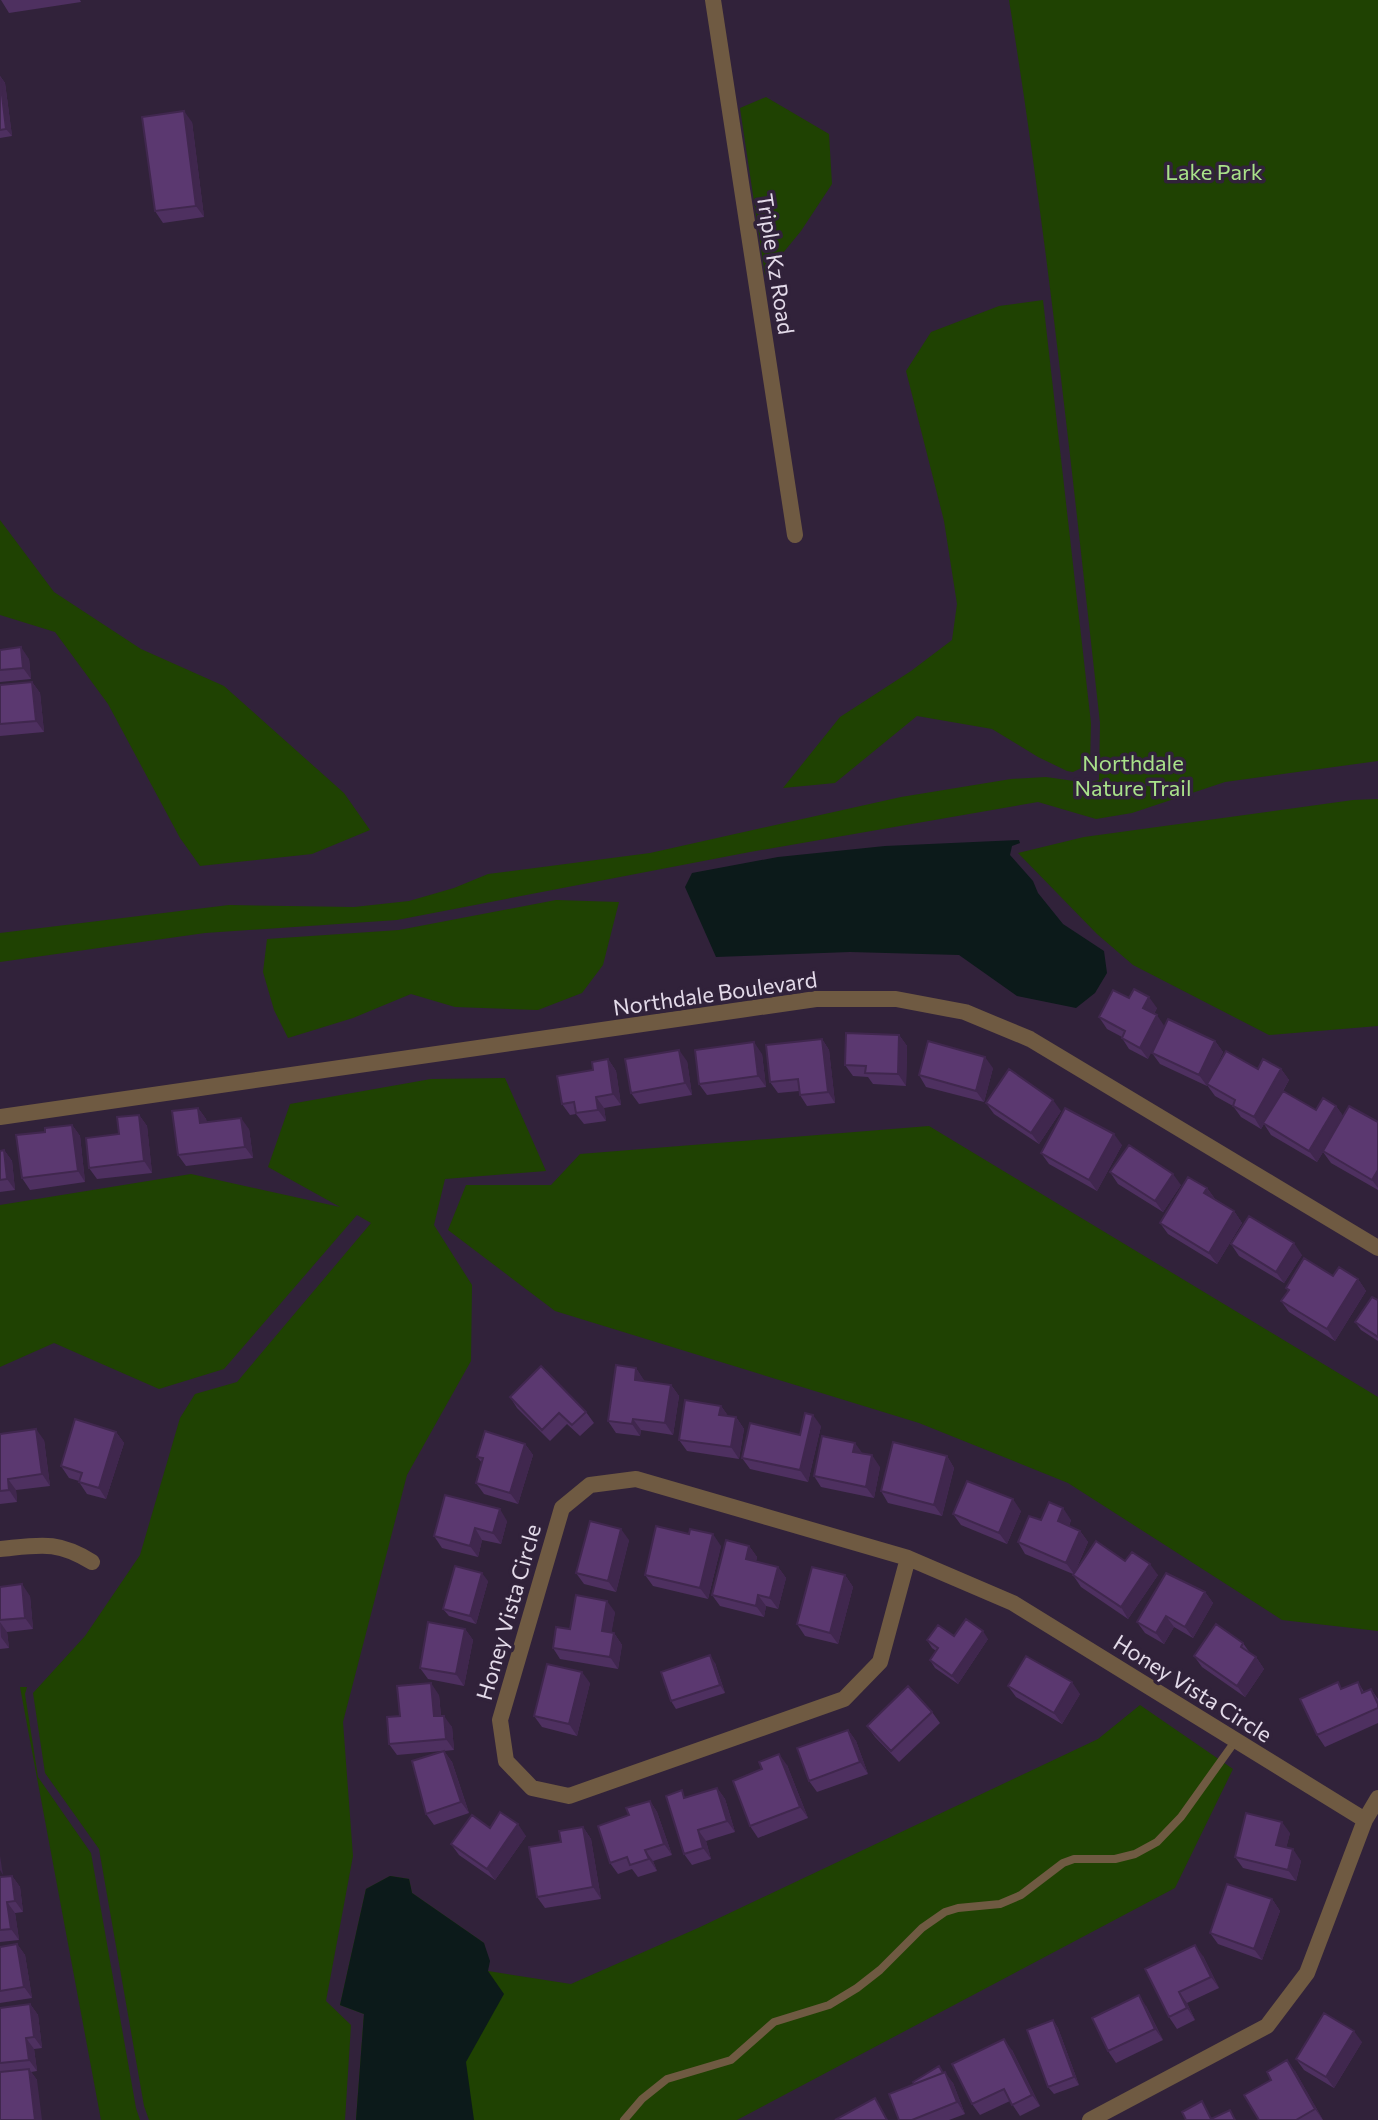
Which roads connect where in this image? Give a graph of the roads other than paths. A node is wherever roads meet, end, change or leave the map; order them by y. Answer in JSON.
{"nodes":[{"id":1,"x":713,"y":0,"type":"edge"},
{"id":2,"x":795,"y":535,"type":"dead end"},
{"id":3,"x":0,"y":1117,"type":"edge"},
{"id":4,"x":1378,"y":1248,"type":"edge"},
{"id":5,"x":0,"y":1549,"type":"edge"},
{"id":6,"x":908,"y":1558,"type":"junction"},
{"id":7,"x":92,"y":1562,"type":"dead end"},
{"id":8,"x":1236,"y":1740,"type":"junction"},
{"id":9,"x":1378,"y":1798,"type":"edge"},
{"id":10,"x":1365,"y":1820,"type":"junction"},
{"id":11,"x":624,"y":2120,"type":"edge"},
{"id":12,"x":1090,"y":2120,"type":"edge"}],
"edges":[{"from":1,"to":2,"type":"street","name":"Triple Kz Road"},
{"from":3,"to":4,"type":"street","name":"Northdale Boulevard"},
{"from":5,"to":7,"type":"street"},
{"from":6,"to":6,"type":"street","name":"Honey Vista Circle"},
{"from":6,"to":8,"type":"street","name":"Honey Vista Circle"},
{"from":8,"to":10,"type":"street","name":"Honey Vista Circle"},
{"from":8,"to":11,"type":"lane"},
{"from":9,"to":10,"type":"street"},
{"from":10,"to":12,"type":"street"}]}
